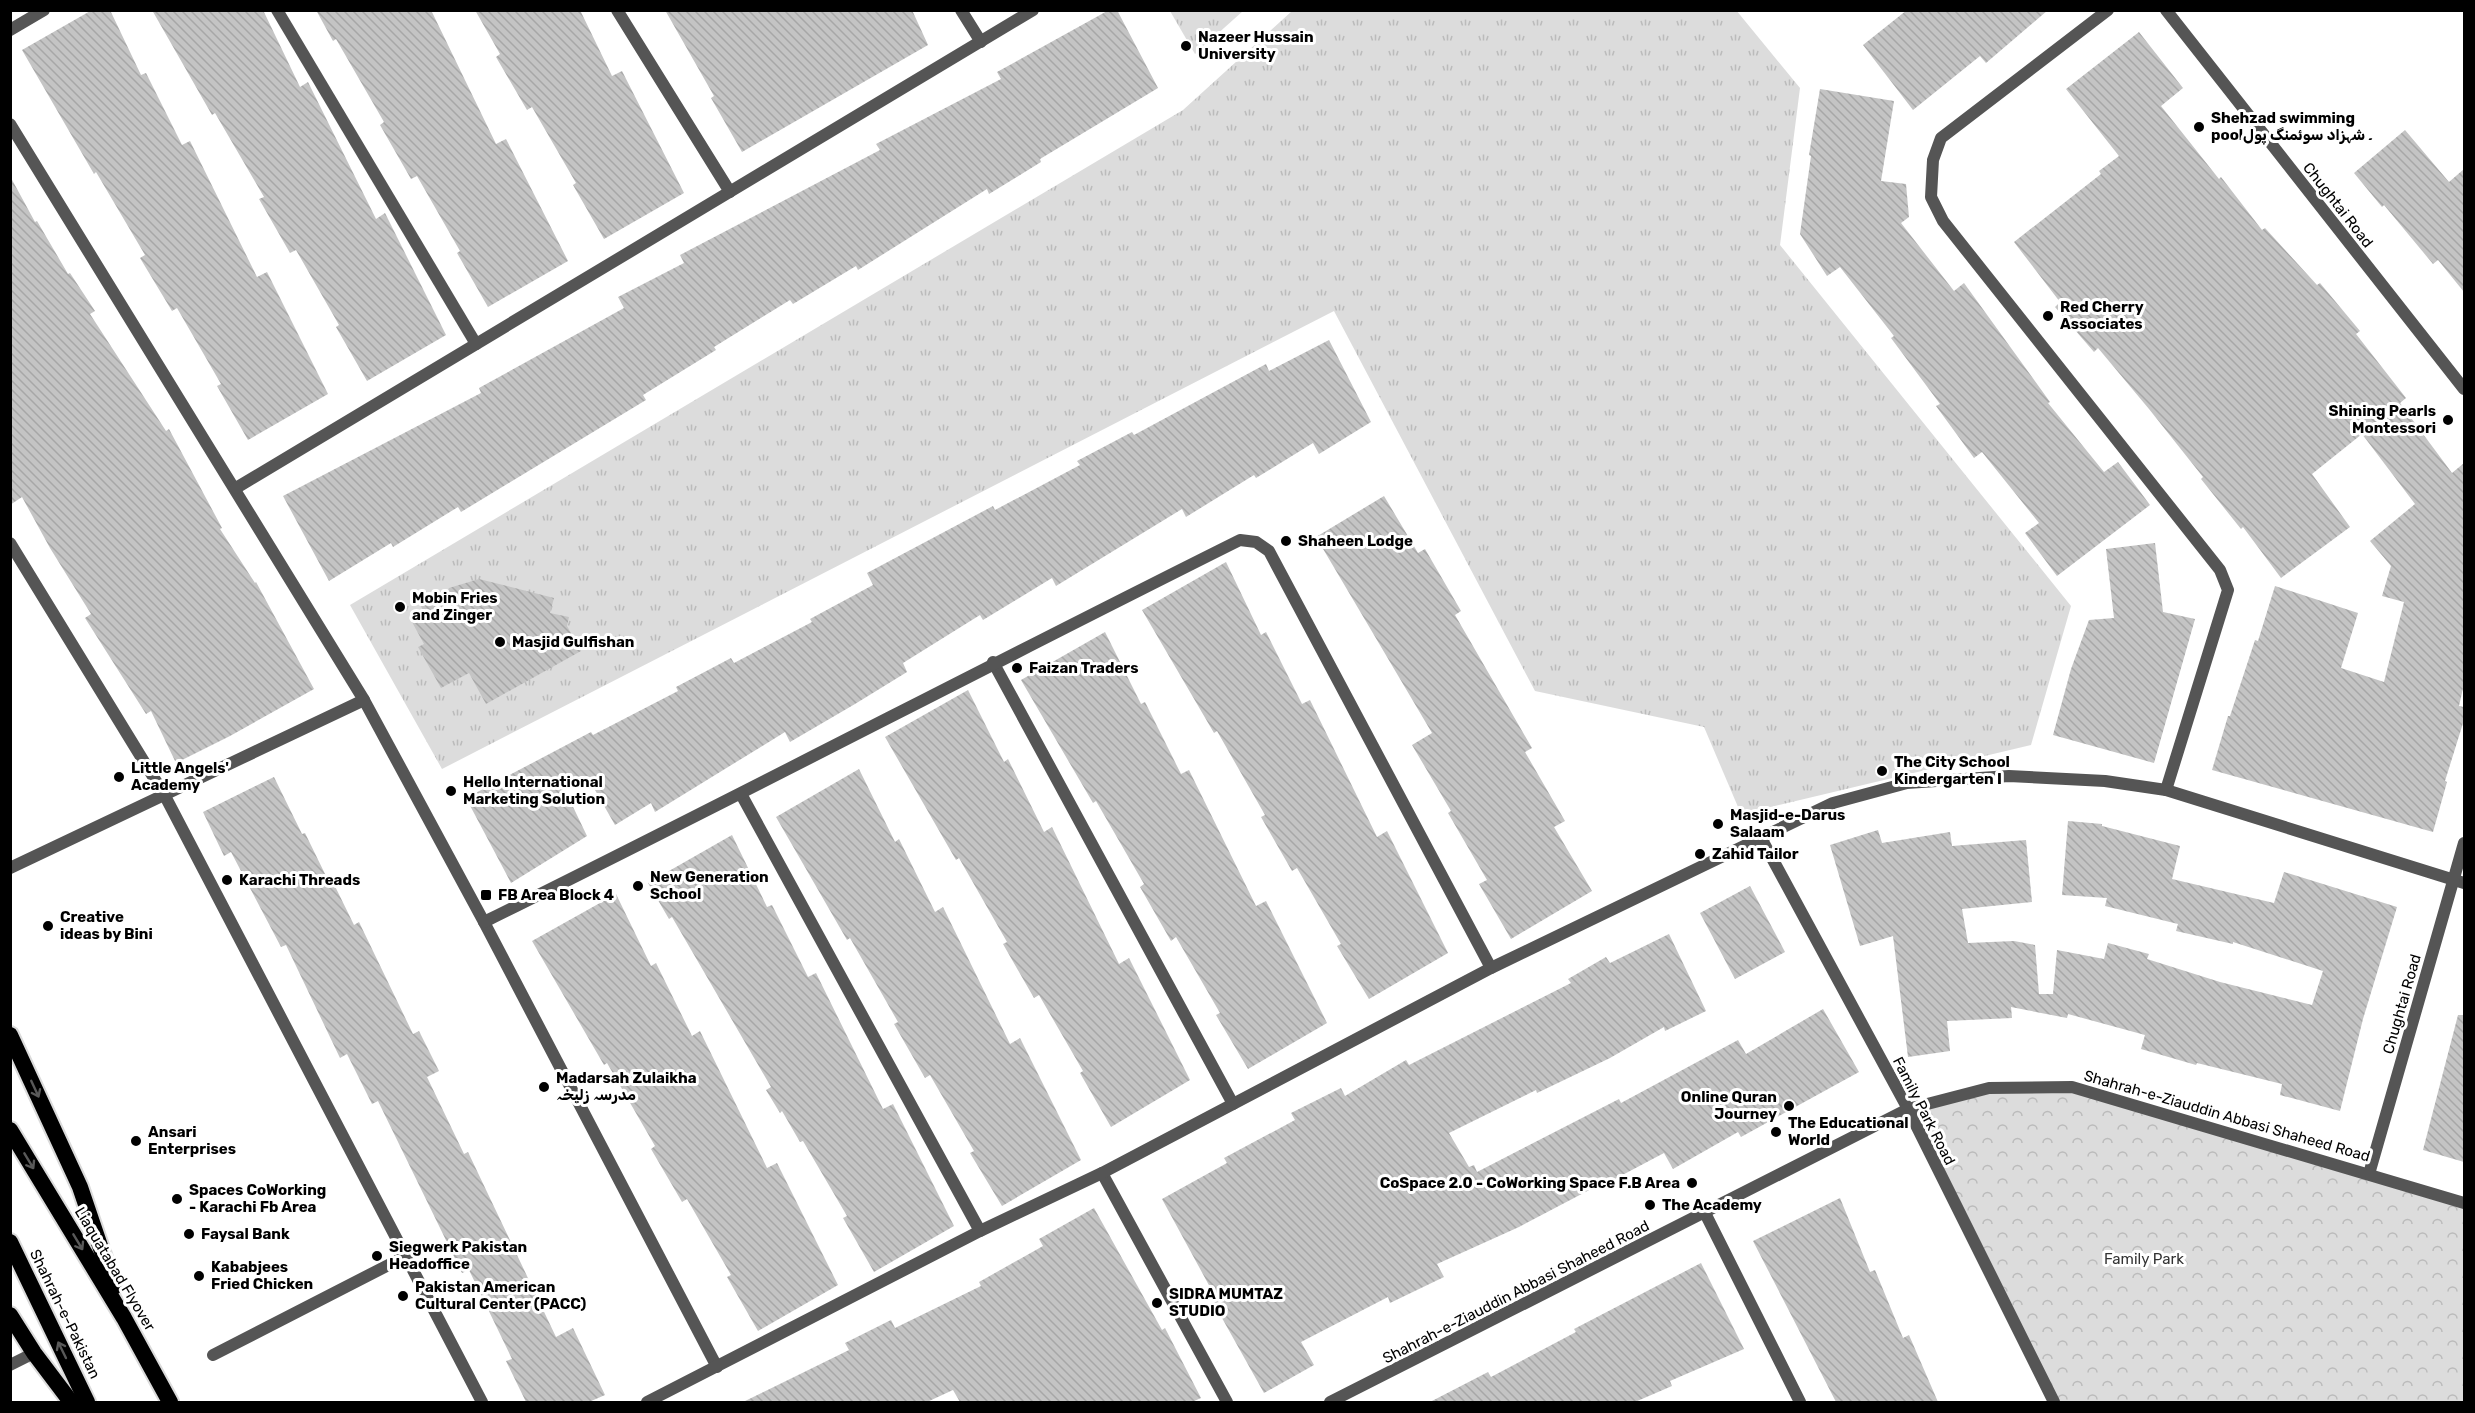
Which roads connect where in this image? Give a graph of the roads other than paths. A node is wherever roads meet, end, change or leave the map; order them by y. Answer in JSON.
{"nodes":[{"id":1,"x":44,"y":10,"type":"edge"},
{"id":2,"x":277,"y":10,"type":"edge"},
{"id":3,"x":617,"y":10,"type":"edge"},
{"id":4,"x":962,"y":10,"type":"edge"},
{"id":5,"x":1033,"y":10,"type":"edge"},
{"id":6,"x":2108,"y":10,"type":"edge"},
{"id":7,"x":2166,"y":10,"type":"edge"},
{"id":8,"x":10,"y":30,"type":"edge"},
{"id":9,"x":981,"y":42,"type":"junction"},
{"id":10,"x":10,"y":124,"type":"edge"},
{"id":11,"x":730,"y":192,"type":"junction"},
{"id":12,"x":476,"y":344,"type":"junction"},
{"id":13,"x":2464,"y":389,"type":"edge"},
{"id":14,"x":236,"y":488,"type":"junction"},
{"id":15,"x":10,"y":543,"type":"edge"},
{"id":16,"x":993,"y":662,"type":"junction"},
{"id":17,"x":364,"y":700,"type":"junction"},
{"id":18,"x":2166,"y":790,"type":"junction"},
{"id":19,"x":741,"y":795,"type":"junction"},
{"id":20,"x":165,"y":796,"type":"junction"},
{"id":21,"x":1760,"y":836,"type":"junction"},
{"id":22,"x":2464,"y":843,"type":"edge"},
{"id":23,"x":10,"y":868,"type":"edge"},
{"id":24,"x":2459,"y":881,"type":"edge"},
{"id":25,"x":484,"y":922,"type":"junction"},
{"id":26,"x":1491,"y":968,"type":"junction"},
{"id":27,"x":10,"y":1035,"type":"edge"},
{"id":28,"x":1233,"y":1104,"type":"junction"},
{"id":29,"x":1908,"y":1109,"type":"junction"},
{"id":30,"x":10,"y":1130,"type":"edge"},
{"id":31,"x":1102,"y":1173,"type":"junction"},
{"id":32,"x":2369,"y":1174,"type":"junction"},
{"id":33,"x":2464,"y":1203,"type":"edge"},
{"id":34,"x":1705,"y":1213,"type":"junction"},
{"id":35,"x":980,"y":1231,"type":"junction"},
{"id":36,"x":10,"y":1242,"type":"edge"},
{"id":37,"x":406,"y":1256,"type":"junction"},
{"id":38,"x":10,"y":1315,"type":"edge"},
{"id":39,"x":124,"y":1318,"type":"junction"},
{"id":40,"x":34,"y":1353,"type":"junction"},
{"id":41,"x":213,"y":1355,"type":"dead end"},
{"id":42,"x":10,"y":1365,"type":"edge"},
{"id":43,"x":717,"y":1367,"type":"junction"},
{"id":44,"x":71,"y":1402,"type":"edge"},
{"id":45,"x":87,"y":1402,"type":"edge"},
{"id":46,"x":170,"y":1402,"type":"edge"},
{"id":47,"x":482,"y":1402,"type":"edge"},
{"id":48,"x":647,"y":1402,"type":"edge"},
{"id":49,"x":1227,"y":1402,"type":"edge"},
{"id":50,"x":1330,"y":1402,"type":"edge"},
{"id":51,"x":1800,"y":1402,"type":"edge"},
{"id":52,"x":2054,"y":1402,"type":"edge"}],
"edges":[{"from":1,"to":8,"type":"street"},
{"from":2,"to":12,"type":"street"},
{"from":3,"to":11,"type":"street"},
{"from":4,"to":9,"type":"street"},
{"from":5,"to":9,"type":"street"},
{"from":6,"to":18,"type":"street"},
{"from":7,"to":13,"type":"street","name":"Chughtai Road"},
{"from":9,"to":11,"type":"street"},
{"from":10,"to":14,"type":"street"},
{"from":11,"to":12,"type":"street"},
{"from":12,"to":14,"type":"street"},
{"from":14,"to":17,"type":"street"},
{"from":15,"to":20,"type":"street"},
{"from":16,"to":19,"type":"street"},
{"from":16,"to":26,"type":"street"},
{"from":16,"to":28,"type":"street"},
{"from":17,"to":20,"type":"street"},
{"from":17,"to":25,"type":"street"},
{"from":18,"to":21,"type":"street"},
{"from":18,"to":24,"type":"street"},
{"from":19,"to":25,"type":"street"},
{"from":19,"to":35,"type":"street"},
{"from":20,"to":23,"type":"street"},
{"from":20,"to":37,"type":"street"},
{"from":21,"to":26,"type":"street"},
{"from":21,"to":29,"type":"street","name":"Family Park Road"},
{"from":22,"to":24,"type":"street","name":"Chughtai Road"},
{"from":24,"to":32,"type":"street","name":"Chughtai Road"},
{"from":25,"to":43,"type":"street"},
{"from":26,"to":28,"type":"street"},
{"from":27,"to":39,"type":"highway","one_way":true},
{"from":28,"to":31,"type":"street"},
{"from":29,"to":32,"type":"street","name":"Shahrah-e-Ziauddin Abbasi Shaheed Road"},
{"from":29,"to":34,"type":"street","name":"Shahrah-e-Ziauddin Abbasi Shaheed Road"},
{"from":29,"to":52,"type":"street","name":"Family Park Road"},
{"from":30,"to":39,"type":"highway","name":"Liaquatabad Flyover","one_way":true},
{"from":31,"to":35,"type":"street"},
{"from":31,"to":49,"type":"street"},
{"from":32,"to":33,"type":"street","name":"Shahrah-e-Ziauddin Abbasi Shaheed Road"},
{"from":34,"to":50,"type":"street","name":"Shahrah-e-Ziauddin Abbasi Shaheed Road"},
{"from":34,"to":51,"type":"street"},
{"from":35,"to":43,"type":"street"},
{"from":45,"to":36,"type":"highway","name":"Shahrah-e-Pakistan","one_way":true},
{"from":37,"to":41,"type":"street"},
{"from":37,"to":47,"type":"street"},
{"from":38,"to":40,"type":"highway"},
{"from":39,"to":46,"type":"highway","name":"Liaquatabad Flyover"},
{"from":40,"to":42,"type":"street"},
{"from":40,"to":44,"type":"highway"},
{"from":43,"to":48,"type":"street"}]}
